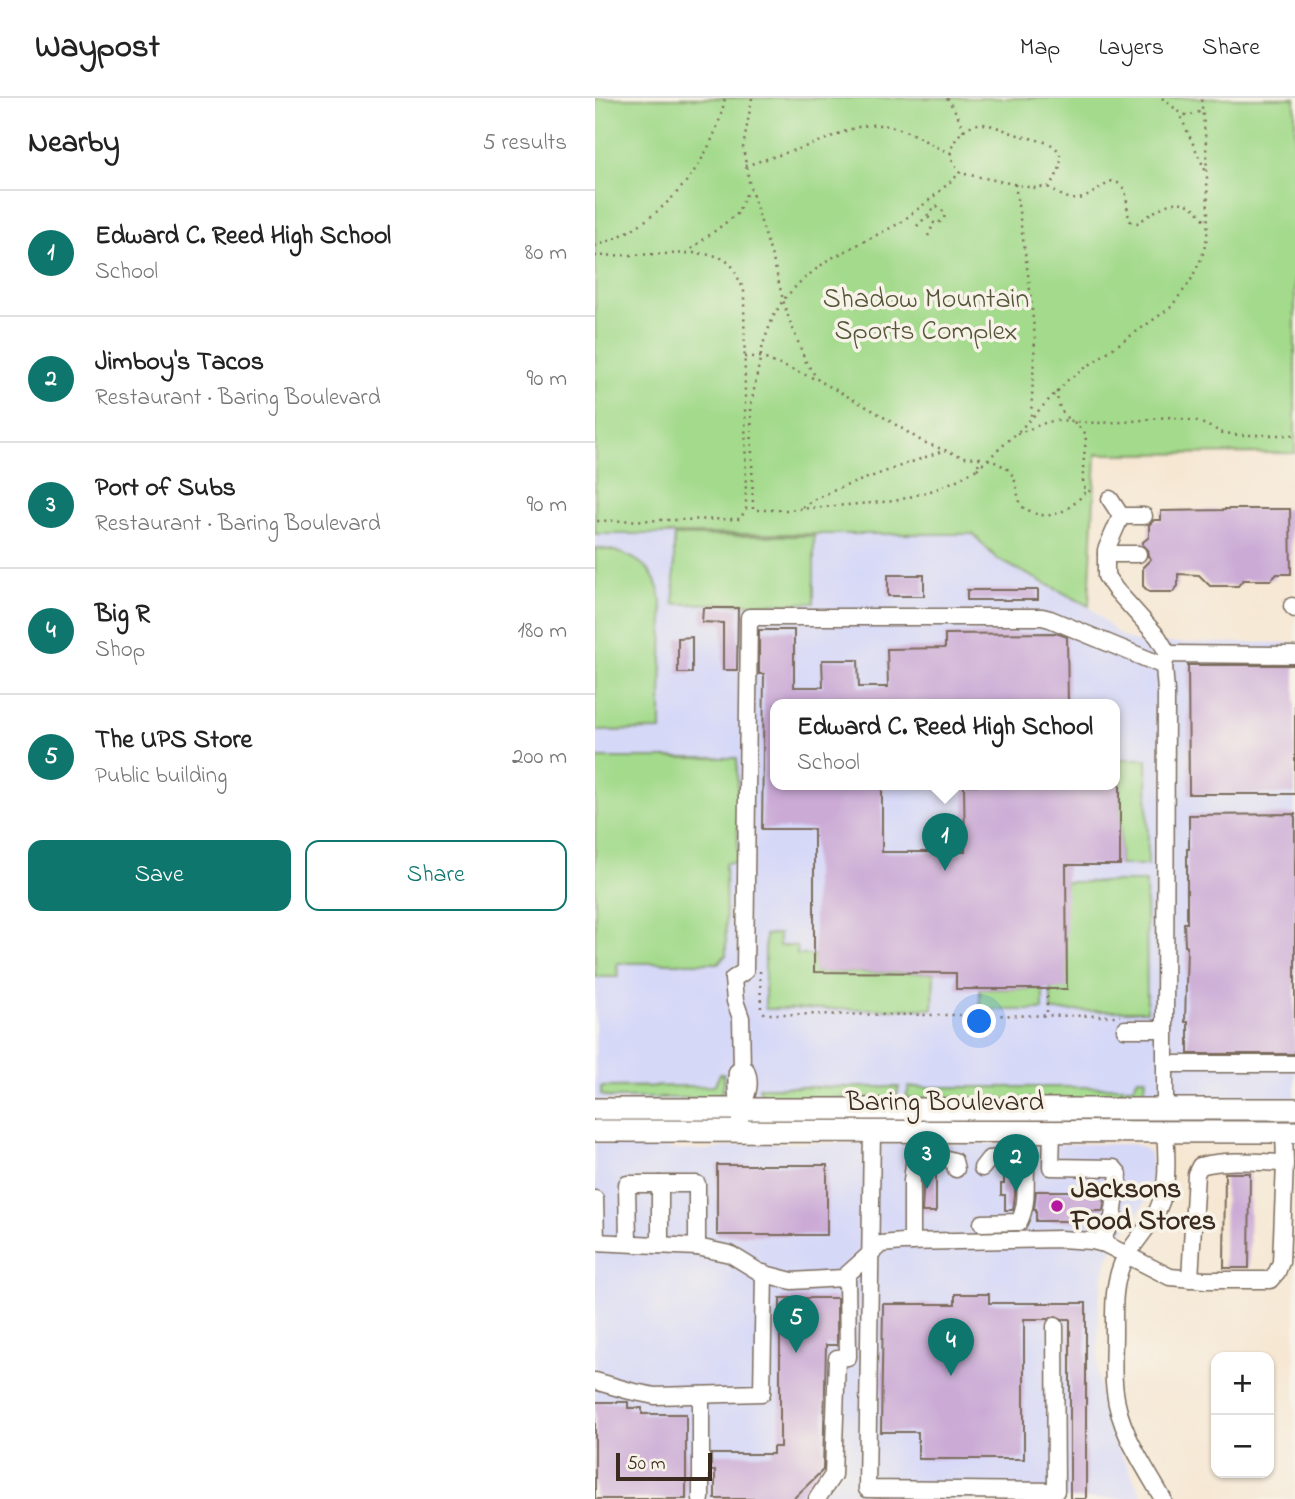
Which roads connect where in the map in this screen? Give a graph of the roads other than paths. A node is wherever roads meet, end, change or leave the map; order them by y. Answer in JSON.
{"nodes":[{"id":1,"x":1110,"y":499,"type":"dead end"},
{"id":2,"x":1121,"y":516,"type":"junction"},
{"id":3,"x":1144,"y":516,"type":"dead end"},
{"id":4,"x":1106,"y":554,"type":"junction"},
{"id":5,"x":1138,"y":554,"type":"dead end"},
{"id":6,"x":1295,"y":655,"type":"edge"},
{"id":7,"x":1166,"y":660,"type":"junction"},
{"id":8,"x":1128,"y":1023,"type":"road end"},
{"id":9,"x":1165,"y":1029,"type":"junction"},
{"id":10,"x":1165,"y":1064,"type":"junction"},
{"id":11,"x":1295,"y":1064,"type":"edge"},
{"id":12,"x":595,"y":1109,"type":"edge"},
{"id":13,"x":740,"y":1109,"type":"junction"},
{"id":14,"x":1165,"y":1109,"type":"junction"},
{"id":15,"x":1295,"y":1109,"type":"edge"},
{"id":16,"x":595,"y":1131,"type":"edge"},
{"id":17,"x":741,"y":1131,"type":"junction"},
{"id":18,"x":871,"y":1131,"type":"junction"},
{"id":19,"x":1052,"y":1131,"type":"junction"},
{"id":20,"x":1165,"y":1131,"type":"junction"},
{"id":21,"x":1289,"y":1132,"type":"edge"},
{"id":22,"x":1285,"y":1163,"type":"junction"},
{"id":23,"x":982,"y":1168,"type":"dead end"},
{"id":24,"x":956,"y":1169,"type":"dead end"},
{"id":25,"x":660,"y":1184,"type":"junction"},
{"id":26,"x":595,"y":1199,"type":"edge"},
{"id":27,"x":982,"y":1223,"type":"dead end"},
{"id":28,"x":596,"y":1242,"type":"edge"},
{"id":29,"x":912,"y":1242,"type":"junction"},
{"id":30,"x":628,"y":1243,"type":"junction"},
{"id":31,"x":1101,"y":1243,"type":"junction"},
{"id":32,"x":660,"y":1245,"type":"junction"},
{"id":33,"x":697,"y":1247,"type":"junction"},
{"id":34,"x":870,"y":1255,"type":"junction"},
{"id":35,"x":1126,"y":1255,"type":"junction"},
{"id":36,"x":764,"y":1273,"type":"junction"},
{"id":37,"x":847,"y":1275,"type":"junction"},
{"id":38,"x":1190,"y":1279,"type":"junction"},
{"id":39,"x":1055,"y":1326,"type":"dead end"},
{"id":40,"x":595,"y":1381,"type":"edge"},
{"id":41,"x":701,"y":1395,"type":"junction"},
{"id":42,"x":701,"y":1499,"type":"edge"},
{"id":43,"x":817,"y":1499,"type":"edge"},
{"id":44,"x":1163,"y":1499,"type":"edge"}],
"edges":[{"from":1,"to":2,"type":"street"},
{"from":2,"to":3,"type":"street"},
{"from":2,"to":4,"type":"street"},
{"from":4,"to":5,"type":"street"},
{"from":4,"to":7,"type":"street"},
{"from":6,"to":7,"type":"street"},
{"from":7,"to":9,"type":"street"},
{"from":7,"to":13,"type":"street"},
{"from":8,"to":9,"type":"street"},
{"from":9,"to":10,"type":"street"},
{"from":10,"to":11,"type":"street"},
{"from":10,"to":14,"type":"street"},
{"from":12,"to":13,"type":"main road","name":"Baring Boulevard"},
{"from":13,"to":14,"type":"main road","name":"Baring Boulevard"},
{"from":13,"to":17,"type":"street"},
{"from":14,"to":15,"type":"main road","name":"Baring Boulevard"},
{"from":14,"to":20,"type":"main road"},
{"from":16,"to":17,"type":"main road","name":"Baring Boulevard"},
{"from":17,"to":18,"type":"main road","name":"Baring Boulevard"},
{"from":18,"to":19,"type":"main road","name":"Baring Boulevard"},
{"from":18,"to":34,"type":"street"},
{"from":19,"to":20,"type":"main road","name":"Baring Boulevard"},
{"from":19,"to":31,"type":"street"},
{"from":20,"to":21,"type":"main road","name":"Baring Boulevard"},
{"from":20,"to":35,"type":"street"},
{"from":21,"to":22,"type":"street"},
{"from":22,"to":38,"type":"street"},
{"from":22,"to":38,"type":"street"},
{"from":23,"to":27,"type":"street"},
{"from":24,"to":29,"type":"street"},
{"from":25,"to":30,"type":"street"},
{"from":25,"to":32,"type":"street"},
{"from":25,"to":33,"type":"street"},
{"from":26,"to":28,"type":"street"},
{"from":28,"to":30,"type":"street"},
{"from":29,"to":31,"type":"street"},
{"from":29,"to":34,"type":"street"},
{"from":30,"to":32,"type":"street"},
{"from":31,"to":35,"type":"street"},
{"from":32,"to":33,"type":"street"},
{"from":33,"to":36,"type":"street"},
{"from":34,"to":37,"type":"street"},
{"from":34,"to":39,"type":"street"},
{"from":35,"to":38,"type":"street"},
{"from":35,"to":44,"type":"street"},
{"from":36,"to":37,"type":"street"},
{"from":36,"to":41,"type":"street"},
{"from":37,"to":43,"type":"street"},
{"from":40,"to":41,"type":"street"},
{"from":41,"to":42,"type":"street"}]}
